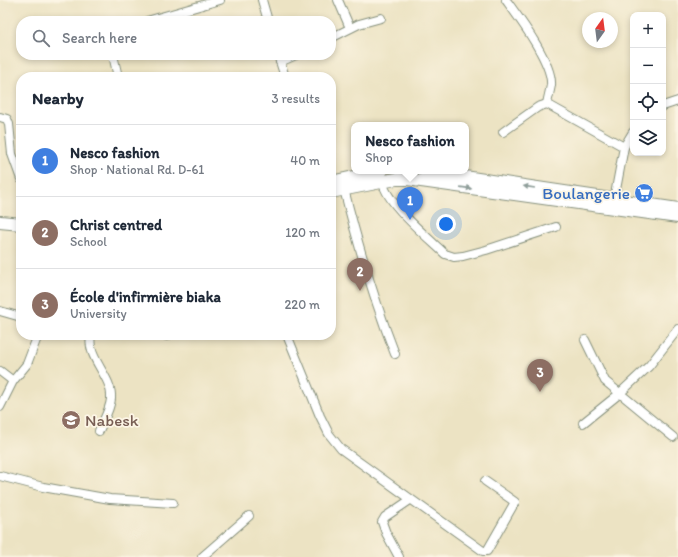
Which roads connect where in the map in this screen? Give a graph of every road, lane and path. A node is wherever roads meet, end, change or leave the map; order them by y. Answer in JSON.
{"nodes":[{"id":1,"x":220,"y":0,"type":"edge"},
{"id":2,"x":262,"y":0,"type":"edge"},
{"id":3,"x":338,"y":0,"type":"edge"},
{"id":4,"x":506,"y":0,"type":"edge"},
{"id":5,"x":164,"y":16,"type":"edge"},
{"id":6,"x":267,"y":16,"type":"edge"},
{"id":7,"x":381,"y":18,"type":"dead end"},
{"id":8,"x":350,"y":28,"type":"junction"},
{"id":9,"x":336,"y":35,"type":"edge"},
{"id":10,"x":114,"y":60,"type":"edge"},
{"id":11,"x":279,"y":60,"type":"edge"},
{"id":12,"x":117,"y":72,"type":"edge"},
{"id":13,"x":283,"y":72,"type":"edge"},
{"id":14,"x":678,"y":101,"type":"edge"},
{"id":15,"x":546,"y":104,"type":"junction"},
{"id":16,"x":666,"y":105,"type":"edge"},
{"id":17,"x":0,"y":116,"type":"edge"},
{"id":18,"x":503,"y":132,"type":"dead end"},
{"id":19,"x":630,"y":137,"type":"edge"},
{"id":20,"x":624,"y":147,"type":"junction"},
{"id":21,"x":16,"y":165,"type":"edge"},
{"id":22,"x":445,"y":174,"type":"edge"},
{"id":23,"x":382,"y":175,"type":"edge"},
{"id":24,"x":336,"y":181,"type":"edge"},
{"id":25,"x":344,"y":189,"type":"junction"},
{"id":26,"x":336,"y":191,"type":"edge"},
{"id":27,"x":614,"y":200,"type":"junction"},
{"id":28,"x":678,"y":209,"type":"edge"},
{"id":29,"x":0,"y":215,"type":"edge"},
{"id":30,"x":16,"y":216,"type":"edge"},
{"id":31,"x":678,"y":217,"type":"edge"},
{"id":32,"x":0,"y":222,"type":"edge"},
{"id":33,"x":16,"y":224,"type":"edge"},
{"id":34,"x":556,"y":227,"type":"dead end"},
{"id":35,"x":0,"y":311,"type":"edge"},
{"id":36,"x":16,"y":316,"type":"edge"},
{"id":37,"x":678,"y":329,"type":"edge"},
{"id":38,"x":36,"y":340,"type":"edge"},
{"id":39,"x":91,"y":340,"type":"edge"},
{"id":40,"x":289,"y":340,"type":"edge"},
{"id":41,"x":585,"y":340,"type":"dead end"},
{"id":42,"x":395,"y":354,"type":"dead end"},
{"id":43,"x":0,"y":371,"type":"edge"},
{"id":44,"x":13,"y":381,"type":"junction"},
{"id":45,"x":619,"y":394,"type":"junction"},
{"id":46,"x":0,"y":407,"type":"edge"},
{"id":47,"x":583,"y":423,"type":"dead end"},
{"id":48,"x":99,"y":431,"type":"dead end"},
{"id":49,"x":673,"y":437,"type":"dead end"},
{"id":50,"x":0,"y":476,"type":"edge"},
{"id":51,"x":485,"y":481,"type":"dead end"},
{"id":52,"x":410,"y":500,"type":"junction"},
{"id":53,"x":173,"y":503,"type":"dead end"},
{"id":54,"x":249,"y":516,"type":"dead end"},
{"id":55,"x":202,"y":557,"type":"edge"},
{"id":56,"x":400,"y":557,"type":"edge"}],
"edges":[{"from":1,"to":5,"type":"street"},
{"from":2,"to":6,"type":"street"},
{"from":3,"to":8,"type":"street"},
{"from":4,"to":15,"type":"street"},
{"from":7,"to":8,"type":"street"},
{"from":8,"to":9,"type":"street"},
{"from":10,"to":12,"type":"street"},
{"from":11,"to":13,"type":"street"},
{"from":14,"to":16,"type":"street"},
{"from":15,"to":18,"type":"street"},
{"from":15,"to":20,"type":"street"},
{"from":17,"to":21,"type":"street"},
{"from":19,"to":20,"type":"street"},
{"from":20,"to":27,"type":"street"},
{"from":27,"to":22,"type":"highway","one_way":true},
{"from":23,"to":24,"type":"highway"},
{"from":23,"to":25,"type":"highway"},
{"from":23,"to":31,"type":"highway","one_way":true},
{"from":23,"to":34,"type":"street"},
{"from":25,"to":26,"type":"highway"},
{"from":25,"to":42,"type":"street"},
{"from":27,"to":28,"type":"highway"},
{"from":29,"to":30,"type":"highway"},
{"from":32,"to":33,"type":"highway"},
{"from":35,"to":36,"type":"street"},
{"from":37,"to":45,"type":"street"},
{"from":38,"to":44,"type":"street"},
{"from":39,"to":48,"type":"street"},
{"from":40,"to":52,"type":"street"},
{"from":41,"to":45,"type":"street"},
{"from":43,"to":44,"type":"street"},
{"from":44,"to":46,"type":"street"},
{"from":45,"to":47,"type":"street"},
{"from":45,"to":49,"type":"street"},
{"from":50,"to":53,"type":"street"},
{"from":51,"to":52,"type":"street"},
{"from":52,"to":56,"type":"street"},
{"from":54,"to":55,"type":"street"}]}
